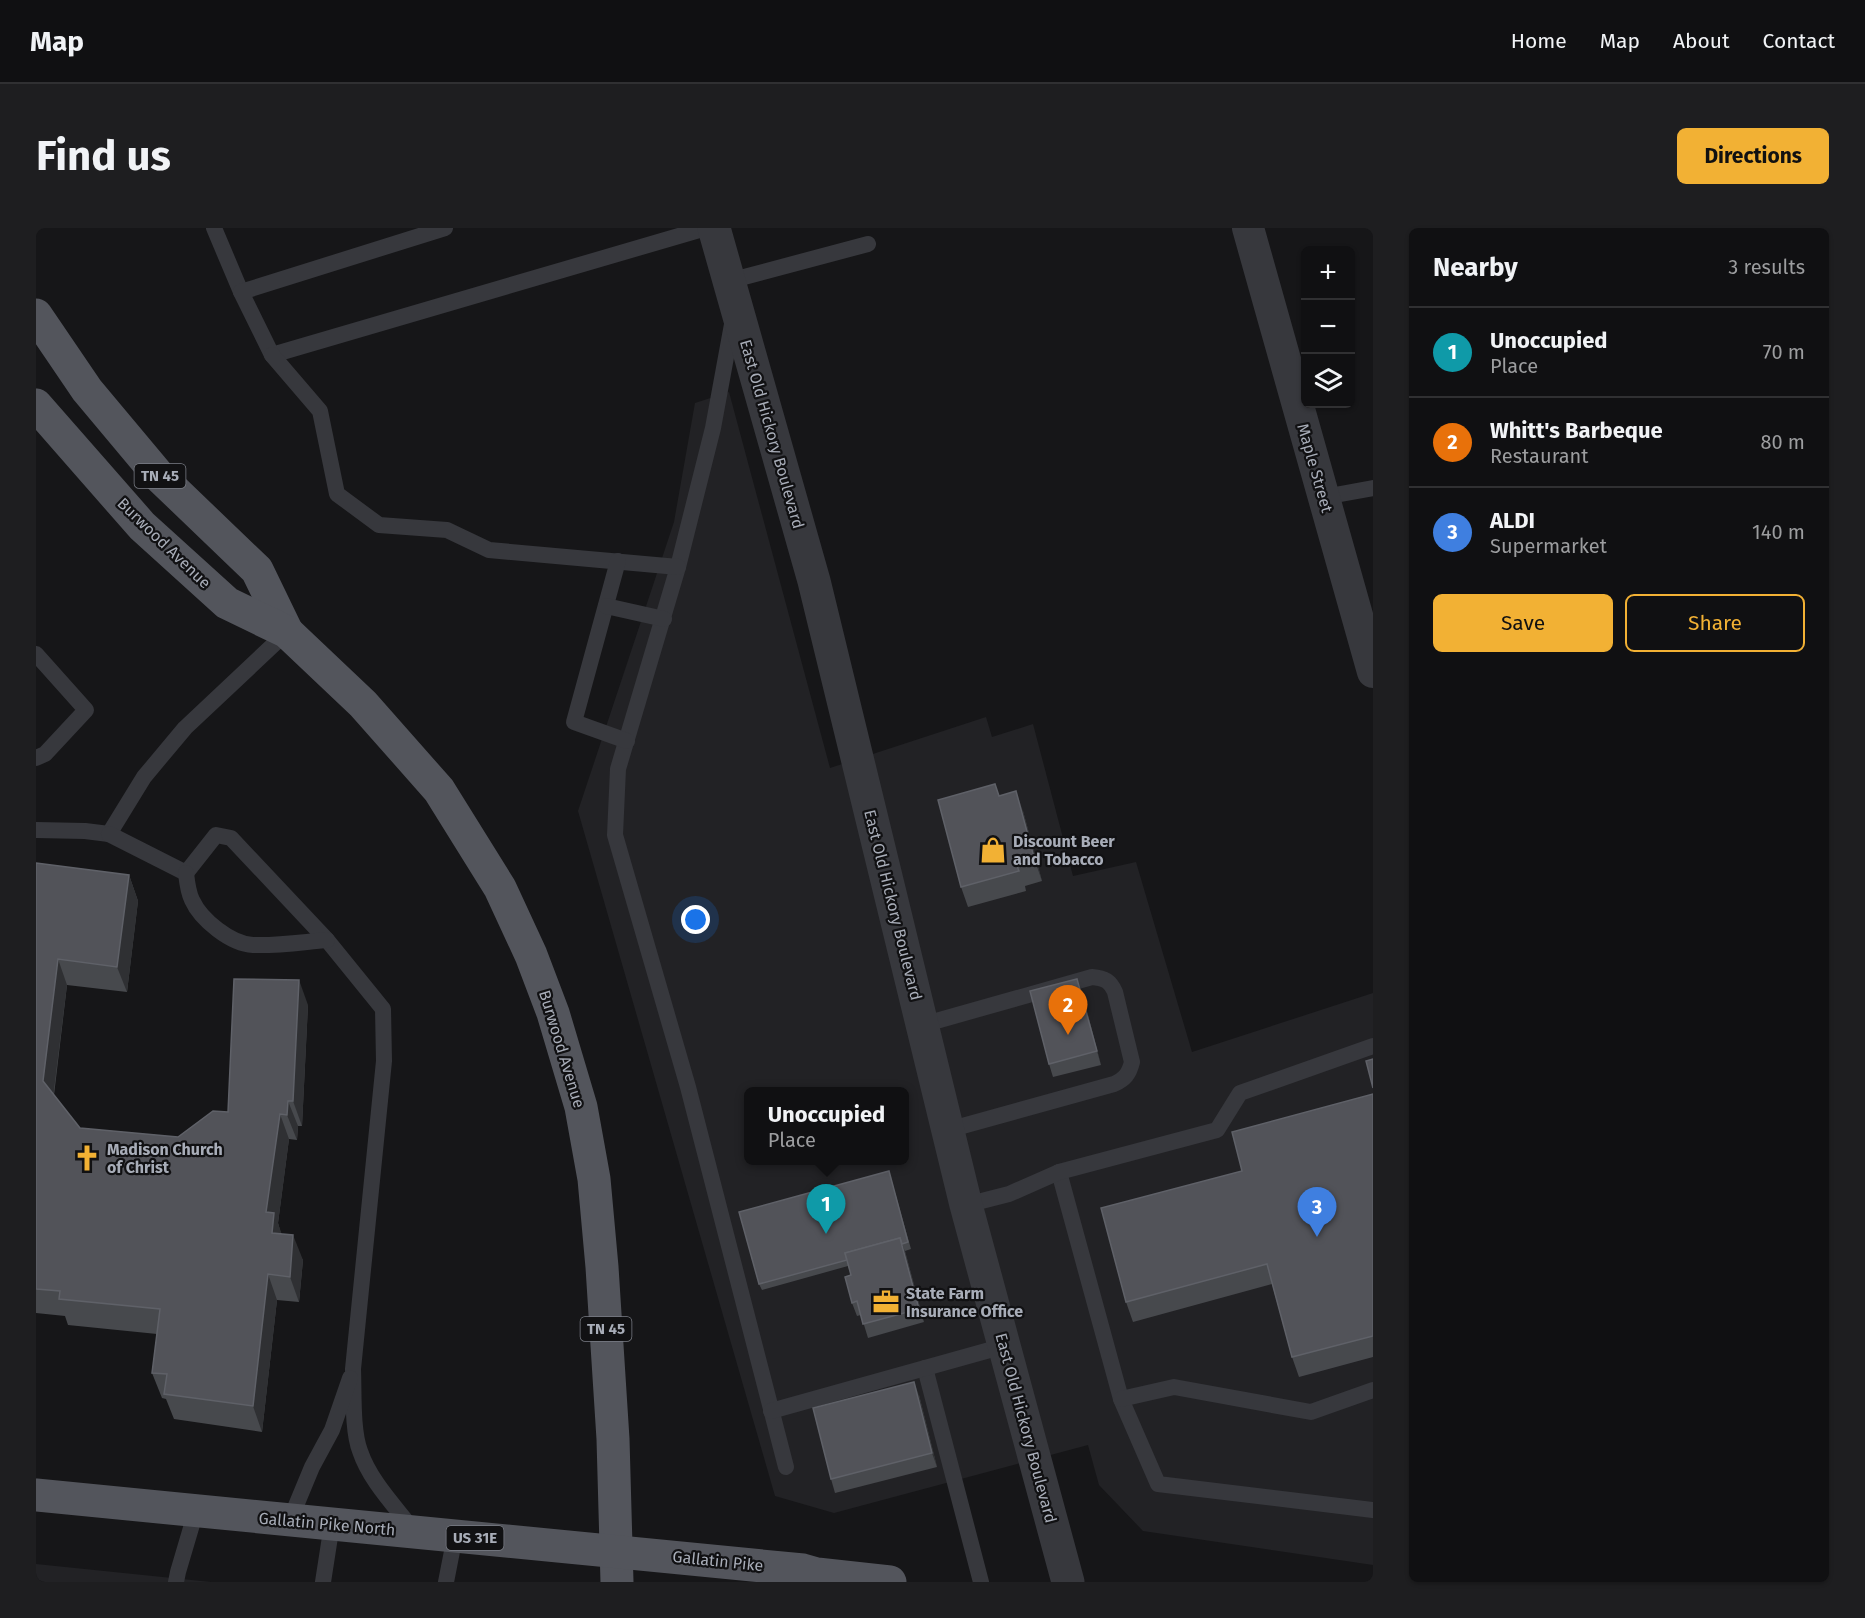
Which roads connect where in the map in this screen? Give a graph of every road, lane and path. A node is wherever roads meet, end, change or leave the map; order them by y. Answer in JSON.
{"nodes":[{"id":1,"x":214,"y":228,"type":"edge"},
{"id":2,"x":445,"y":228,"type":"edge"},
{"id":3,"x":706,"y":228,"type":"edge"},
{"id":4,"x":714,"y":228,"type":"edge"},
{"id":5,"x":1248,"y":228,"type":"edge"},
{"id":6,"x":868,"y":244,"type":"dead end"},
{"id":7,"x":242,"y":292,"type":"junction"},
{"id":8,"x":732,"y":292,"type":"junction"},
{"id":9,"x":36,"y":315,"type":"edge"},
{"id":10,"x":272,"y":355,"type":"junction"},
{"id":11,"x":36,"y":405,"type":"edge"},
{"id":12,"x":1373,"y":488,"type":"edge"},
{"id":13,"x":1324,"y":497,"type":"junction"},
{"id":14,"x":618,"y":561,"type":"junction"},
{"id":15,"x":678,"y":567,"type":"junction"},
{"id":16,"x":606,"y":606,"type":"junction"},
{"id":17,"x":664,"y":619,"type":"junction"},
{"id":18,"x":287,"y":632,"type":"junction"},
{"id":19,"x":36,"y":654,"type":"edge"},
{"id":20,"x":1373,"y":672,"type":"edge"},
{"id":21,"x":627,"y":741,"type":"junction"},
{"id":22,"x":36,"y":758,"type":"edge"},
{"id":23,"x":36,"y":830,"type":"edge"},
{"id":24,"x":109,"y":834,"type":"junction"},
{"id":25,"x":186,"y":873,"type":"junction"},
{"id":26,"x":327,"y":940,"type":"junction"},
{"id":27,"x":922,"y":1025,"type":"junction"},
{"id":28,"x":1373,"y":1046,"type":"edge"},
{"id":29,"x":948,"y":1130,"type":"junction"},
{"id":30,"x":1059,"y":1172,"type":"junction"},
{"id":31,"x":966,"y":1205,"type":"junction"},
{"id":32,"x":1004,"y":1346,"type":"junction"},
{"id":33,"x":925,"y":1368,"type":"junction"},
{"id":34,"x":353,"y":1369,"type":"junction"},
{"id":35,"x":1373,"y":1390,"type":"edge"},
{"id":36,"x":1121,"y":1399,"type":"junction"},
{"id":37,"x":771,"y":1411,"type":"junction"},
{"id":38,"x":786,"y":1467,"type":"dead end"},
{"id":39,"x":36,"y":1495,"type":"edge"},
{"id":40,"x":1373,"y":1510,"type":"edge"},
{"id":41,"x":196,"y":1511,"type":"junction"},
{"id":42,"x":290,"y":1520,"type":"junction"},
{"id":43,"x":332,"y":1524,"type":"junction"},
{"id":44,"x":415,"y":1532,"type":"junction"},
{"id":45,"x":455,"y":1536,"type":"junction"},
{"id":46,"x":617,"y":1567,"type":"edge"},
{"id":47,"x":817,"y":1578,"type":"edge"},
{"id":48,"x":176,"y":1582,"type":"edge"},
{"id":49,"x":323,"y":1582,"type":"edge"},
{"id":50,"x":446,"y":1582,"type":"edge"},
{"id":51,"x":890,"y":1582,"type":"edge"},
{"id":52,"x":981,"y":1582,"type":"edge"},
{"id":53,"x":1068,"y":1582,"type":"edge"}],
"edges":[{"from":1,"to":7,"type":"lane"},
{"from":2,"to":7,"type":"lane"},
{"from":3,"to":10,"type":"lane"},
{"from":4,"to":8,"type":"street","name":"East Old Hickory Boulevard"},
{"from":5,"to":13,"type":"street","name":"Maple Street"},
{"from":6,"to":8,"type":"lane"},
{"from":7,"to":10,"type":"lane"},
{"from":8,"to":15,"type":"lane"},
{"from":8,"to":27,"type":"street","name":"East Old Hickory Boulevard"},
{"from":9,"to":18,"type":"main road","name":"Burwood Avenue","number":"TN 45"},
{"from":10,"to":14,"type":"lane"},
{"from":11,"to":18,"type":"main road","name":"Burwood Avenue","number":"TN 45"},
{"from":12,"to":13,"type":"lane"},
{"from":13,"to":20,"type":"street","name":"Maple Street"},
{"from":14,"to":15,"type":"lane"},
{"from":14,"to":16,"type":"lane"},
{"from":15,"to":17,"type":"lane"},
{"from":16,"to":17,"type":"lane"},
{"from":16,"to":21,"type":"lane"},
{"from":17,"to":21,"type":"lane"},
{"from":18,"to":24,"type":"lane"},
{"from":18,"to":46,"type":"main road","name":"Burwood Avenue","number":"TN 45"},
{"from":19,"to":22,"type":"lane"},
{"from":21,"to":37,"type":"lane"},
{"from":23,"to":24,"type":"lane"},
{"from":24,"to":25,"type":"lane"},
{"from":25,"to":26,"type":"lane"},
{"from":25,"to":26,"type":"lane"},
{"from":26,"to":34,"type":"lane"},
{"from":27,"to":29,"type":"street","name":"East Old Hickory Boulevard"},
{"from":27,"to":29,"type":"lane"},
{"from":28,"to":30,"type":"lane"},
{"from":29,"to":31,"type":"street","name":"East Old Hickory Boulevard"},
{"from":30,"to":31,"type":"lane"},
{"from":30,"to":36,"type":"lane"},
{"from":31,"to":32,"type":"street","name":"East Old Hickory Boulevard"},
{"from":32,"to":33,"type":"lane"},
{"from":32,"to":53,"type":"street","name":"East Old Hickory Boulevard"},
{"from":33,"to":37,"type":"lane"},
{"from":33,"to":52,"type":"lane"},
{"from":34,"to":42,"type":"lane"},
{"from":34,"to":44,"type":"lane"},
{"from":35,"to":36,"type":"lane"},
{"from":36,"to":40,"type":"lane"},
{"from":37,"to":38,"type":"lane"},
{"from":39,"to":41,"type":"main road","name":"Gallatin Pike North","number":"US 31E"},
{"from":41,"to":42,"type":"main road","name":"Gallatin Pike North","number":"US 31E"},
{"from":41,"to":48,"type":"lane"},
{"from":42,"to":43,"type":"main road","name":"Gallatin Pike North","number":"US 31E"},
{"from":43,"to":44,"type":"main road","name":"Gallatin Pike North","number":"US 31E"},
{"from":43,"to":49,"type":"lane"},
{"from":44,"to":45,"type":"main road","name":"Gallatin Pike North","number":"US 31E"},
{"from":45,"to":46,"type":"main road","name":"Gallatin Pike North","number":"US 31E"},
{"from":45,"to":50,"type":"lane"},
{"from":46,"to":47,"type":"main road","name":"Gallatin Pike","number":"US 31E"},
{"from":47,"to":51,"type":"main road","name":"Gallatin Pike","number":"US 31E"}]}
